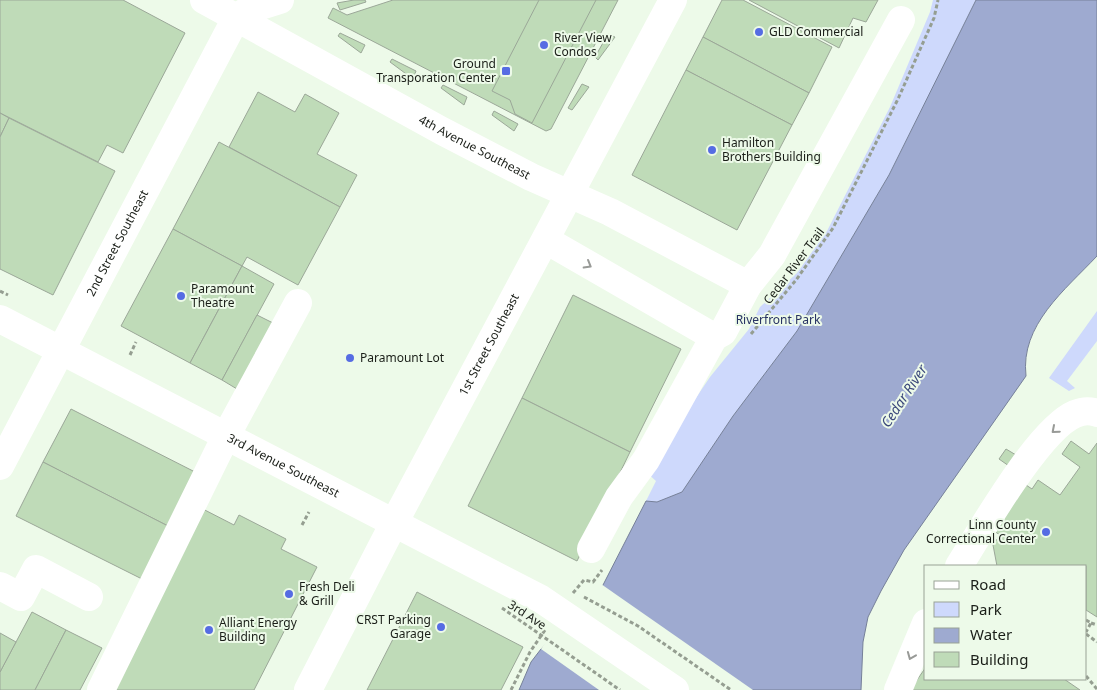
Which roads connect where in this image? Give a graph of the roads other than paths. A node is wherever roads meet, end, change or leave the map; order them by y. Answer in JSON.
{"nodes":[{"id":1,"x":204,"y":0,"type":"edge"},
{"id":2,"x":280,"y":0,"type":"edge"},
{"id":3,"x":673,"y":0,"type":"edge"},
{"id":4,"x":236,"y":18,"type":"junction"},
{"id":5,"x":901,"y":20,"type":"dead end"},
{"id":6,"x":571,"y":194,"type":"junction"},
{"id":7,"x":546,"y":240,"type":"junction"},
{"id":8,"x":748,"y":285,"type":"junction"},
{"id":9,"x":298,"y":303,"type":"dead end"},
{"id":10,"x":0,"y":319,"type":"edge"},
{"id":11,"x":710,"y":334,"type":"junction"},
{"id":12,"x":62,"y":352,"type":"junction"},
{"id":13,"x":1097,"y":413,"type":"edge"},
{"id":14,"x":226,"y":436,"type":"junction"},
{"id":15,"x":0,"y":466,"type":"edge"},
{"id":16,"x":394,"y":523,"type":"junction"},
{"id":17,"x":599,"y":556,"type":"road end"},
{"id":18,"x":960,"y":565,"type":"edge"},
{"id":19,"x":0,"y":586,"type":"edge"},
{"id":20,"x":89,"y":597,"type":"dead end"},
{"id":21,"x":924,"y":628,"type":"edge"},
{"id":22,"x":101,"y":690,"type":"edge"},
{"id":23,"x":308,"y":690,"type":"edge"},
{"id":24,"x":675,"y":690,"type":"edge"},
{"id":25,"x":898,"y":690,"type":"edge"}],
"edges":[{"from":1,"to":4,"type":"street","name":"4th Avenue Southeast"},
{"from":2,"to":4,"type":"street"},
{"from":3,"to":6,"type":"street","name":"1st Street Southeast"},
{"from":4,"to":6,"type":"street","name":"4th Avenue Southeast"},
{"from":4,"to":12,"type":"street","name":"2nd Street Southeast"},
{"from":5,"to":8,"type":"street"},
{"from":6,"to":7,"type":"street","name":"1st Street Southeast"},
{"from":6,"to":8,"type":"street","name":"4th Avenue Southeast"},
{"from":7,"to":11,"type":"street","one_way":true},
{"from":7,"to":16,"type":"street","name":"1st Street Southeast"},
{"from":8,"to":11,"type":"street"},
{"from":9,"to":14,"type":"street"},
{"from":10,"to":12,"type":"street","name":"3rd Avenue Southeast"},
{"from":11,"to":17,"type":"street"},
{"from":12,"to":14,"type":"street","name":"3rd Avenue Southeast"},
{"from":12,"to":15,"type":"street","name":"2nd Street Southeast"},
{"from":13,"to":18,"type":"street","one_way":true},
{"from":14,"to":16,"type":"street","name":"3rd Avenue Southeast"},
{"from":14,"to":22,"type":"street"},
{"from":16,"to":23,"type":"street","name":"1st Street Southeast"},
{"from":16,"to":24,"type":"street","name":"3rd Avenue Southeast"},
{"from":19,"to":20,"type":"street"},
{"from":21,"to":25,"type":"street","one_way":true}]}
